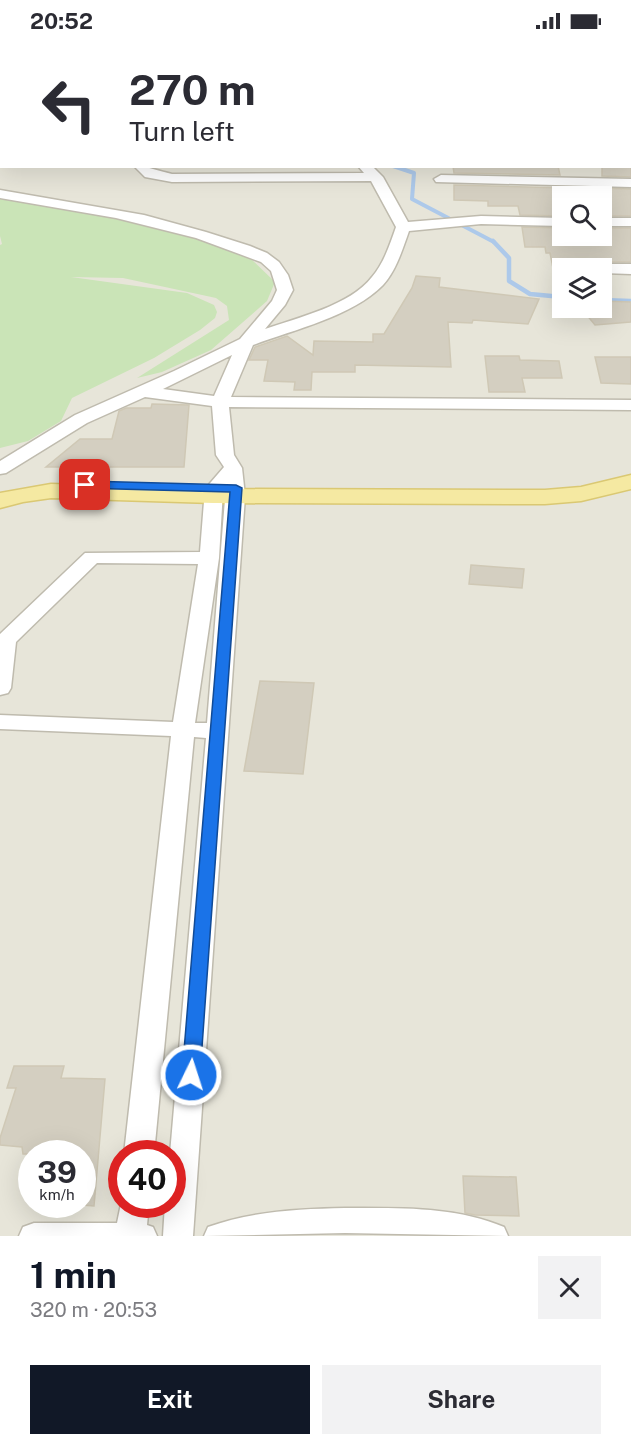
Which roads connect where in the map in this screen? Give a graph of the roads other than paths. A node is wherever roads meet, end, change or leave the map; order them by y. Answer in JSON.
{"nodes":[{"id":1,"x":142,"y":168,"type":"edge"},
{"id":2,"x":370,"y":172,"type":"edge"},
{"id":3,"x":441,"y":179,"type":"dead end"},
{"id":4,"x":631,"y":183,"type":"edge"},
{"id":5,"x":0,"y":195,"type":"edge"},
{"id":6,"x":552,"y":222,"type":"edge"},
{"id":7,"x":612,"y":222,"type":"edge"},
{"id":8,"x":631,"y":222,"type":"edge"},
{"id":9,"x":403,"y":227,"type":"junction"},
{"id":10,"x":612,"y":269,"type":"edge"},
{"id":11,"x":631,"y":269,"type":"edge"},
{"id":12,"x":246,"y":342,"type":"junction"},
{"id":13,"x":142,"y":391,"type":"junction"},
{"id":14,"x":220,"y":402,"type":"junction"},
{"id":15,"x":631,"y":405,"type":"edge"},
{"id":16,"x":0,"y":469,"type":"edge"},
{"id":17,"x":631,"y":473,"type":"edge"},
{"id":18,"x":631,"y":482,"type":"edge"},
{"id":19,"x":0,"y":484,"type":"edge"},
{"id":20,"x":226,"y":487,"type":"junction"},
{"id":21,"x":0,"y":501,"type":"edge"},
{"id":22,"x":209,"y":558,"type":"junction"},
{"id":23,"x":3,"y":643,"type":"edge"},
{"id":24,"x":0,"y":688,"type":"edge"},
{"id":25,"x":0,"y":722,"type":"edge"},
{"id":26,"x":183,"y":730,"type":"junction"},
{"id":27,"x":218,"y":731,"type":"junction"},
{"id":28,"x":140,"y":1140,"type":"edge"},
{"id":29,"x":134,"y":1218,"type":"edge"},
{"id":30,"x":134,"y":1235,"type":"edge"},
{"id":31,"x":34,"y":1236,"type":"edge"},
{"id":32,"x":178,"y":1236,"type":"edge"},
{"id":33,"x":219,"y":1236,"type":"edge"},
{"id":34,"x":493,"y":1236,"type":"edge"}],
"edges":[{"from":1,"to":2,"type":"street"},
{"from":2,"to":9,"type":"street"},
{"from":3,"to":4,"type":"street"},
{"from":5,"to":12,"type":"street"},
{"from":6,"to":9,"type":"street"},
{"from":7,"to":8,"type":"street"},
{"from":9,"to":12,"type":"street"},
{"from":10,"to":11,"type":"street"},
{"from":12,"to":13,"type":"street"},
{"from":12,"to":14,"type":"street"},
{"from":13,"to":14,"type":"street"},
{"from":13,"to":16,"type":"street"},
{"from":14,"to":15,"type":"street"},
{"from":14,"to":20,"type":"street"},
{"from":17,"to":20,"type":"main road"},
{"from":18,"to":20,"type":"main road"},
{"from":19,"to":20,"type":"main road"},
{"from":20,"to":21,"type":"main road"},
{"from":20,"to":22,"type":"street"},
{"from":20,"to":27,"type":"street"},
{"from":22,"to":23,"type":"street"},
{"from":22,"to":26,"type":"street"},
{"from":23,"to":24,"type":"street"},
{"from":25,"to":26,"type":"street"},
{"from":26,"to":27,"type":"street"},
{"from":26,"to":28,"type":"street"},
{"from":27,"to":32,"type":"street"},
{"from":29,"to":30,"type":"street"},
{"from":30,"to":31,"type":"street"},
{"from":33,"to":34,"type":"street"}]}
